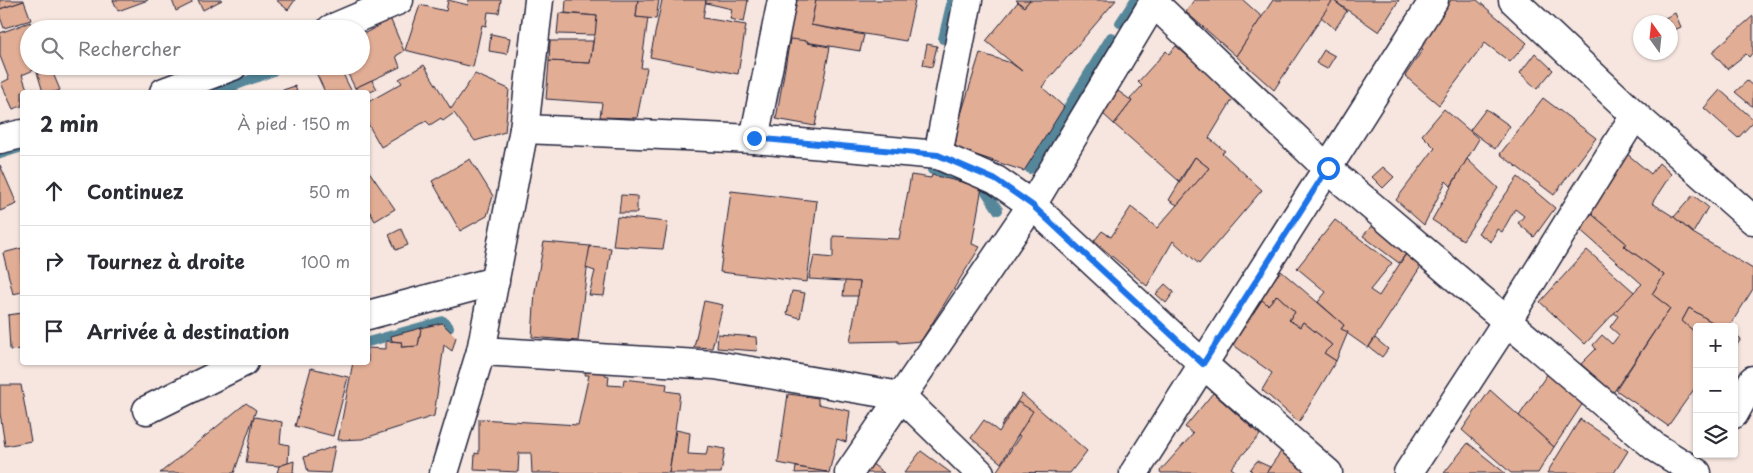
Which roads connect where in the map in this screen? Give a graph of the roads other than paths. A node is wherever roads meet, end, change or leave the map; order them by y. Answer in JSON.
{"nodes":[{"id":1,"x":399,"y":0,"type":"edge"},
{"id":2,"x":539,"y":0,"type":"edge"},
{"id":3,"x":782,"y":0,"type":"edge"},
{"id":4,"x":968,"y":0,"type":"edge"},
{"id":5,"x":1434,"y":0,"type":"edge"},
{"id":6,"x":1513,"y":0,"type":"edge"},
{"id":7,"x":1154,"y":1,"type":"edge"},
{"id":8,"x":352,"y":20,"type":"edge"},
{"id":9,"x":209,"y":75,"type":"edge"},
{"id":10,"x":169,"y":90,"type":"edge"},
{"id":11,"x":1635,"y":115,"type":"junction"},
{"id":12,"x":524,"y":128,"type":"junction"},
{"id":13,"x":20,"y":135,"type":"edge"},
{"id":14,"x":754,"y":138,"type":"junction"},
{"id":15,"x":0,"y":140,"type":"edge"},
{"id":16,"x":938,"y":155,"type":"junction"},
{"id":17,"x":1328,"y":168,"type":"junction"},
{"id":18,"x":1032,"y":205,"type":"junction"},
{"id":19,"x":1753,"y":220,"type":"edge"},
{"id":20,"x":495,"y":281,"type":"junction"},
{"id":21,"x":370,"y":314,"type":"edge"},
{"id":22,"x":1507,"y":320,"type":"junction"},
{"id":23,"x":481,"y":351,"type":"junction"},
{"id":24,"x":1203,"y":364,"type":"junction"},
{"id":25,"x":238,"y":365,"type":"edge"},
{"id":26,"x":1753,"y":380,"type":"edge"},
{"id":27,"x":901,"y":396,"type":"junction"},
{"id":28,"x":147,"y":410,"type":"dead end"},
{"id":29,"x":1735,"y":413,"type":"edge"},
{"id":30,"x":1708,"y":458,"type":"edge"},
{"id":31,"x":444,"y":473,"type":"edge"},
{"id":32,"x":849,"y":473,"type":"edge"},
{"id":33,"x":980,"y":473,"type":"edge"},
{"id":34,"x":1134,"y":473,"type":"edge"},
{"id":35,"x":1328,"y":473,"type":"edge"},
{"id":36,"x":1408,"y":473,"type":"edge"},
{"id":37,"x":1699,"y":473,"type":"edge"}],
"edges":[{"from":1,"to":8,"type":"street"},
{"from":2,"to":12,"type":"street"},
{"from":3,"to":14,"type":"street"},
{"from":4,"to":16,"type":"street"},
{"from":5,"to":17,"type":"street"},
{"from":6,"to":11,"type":"street"},
{"from":7,"to":17,"type":"street"},
{"from":7,"to":18,"type":"street"},
{"from":9,"to":10,"type":"street"},
{"from":11,"to":19,"type":"street"},
{"from":11,"to":22,"type":"street"},
{"from":12,"to":14,"type":"street"},
{"from":12,"to":20,"type":"street"},
{"from":13,"to":15,"type":"street"},
{"from":14,"to":16,"type":"street"},
{"from":16,"to":18,"type":"street"},
{"from":17,"to":22,"type":"street"},
{"from":17,"to":24,"type":"street"},
{"from":18,"to":24,"type":"street"},
{"from":18,"to":27,"type":"street"},
{"from":20,"to":21,"type":"street"},
{"from":20,"to":23,"type":"street"},
{"from":22,"to":36,"type":"street"},
{"from":22,"to":37,"type":"street"},
{"from":23,"to":27,"type":"street"},
{"from":23,"to":31,"type":"street"},
{"from":24,"to":34,"type":"street"},
{"from":24,"to":35,"type":"street"},
{"from":25,"to":28,"type":"street"},
{"from":26,"to":29,"type":"street"},
{"from":27,"to":32,"type":"street"},
{"from":27,"to":33,"type":"street"},
{"from":30,"to":37,"type":"street"}]}
